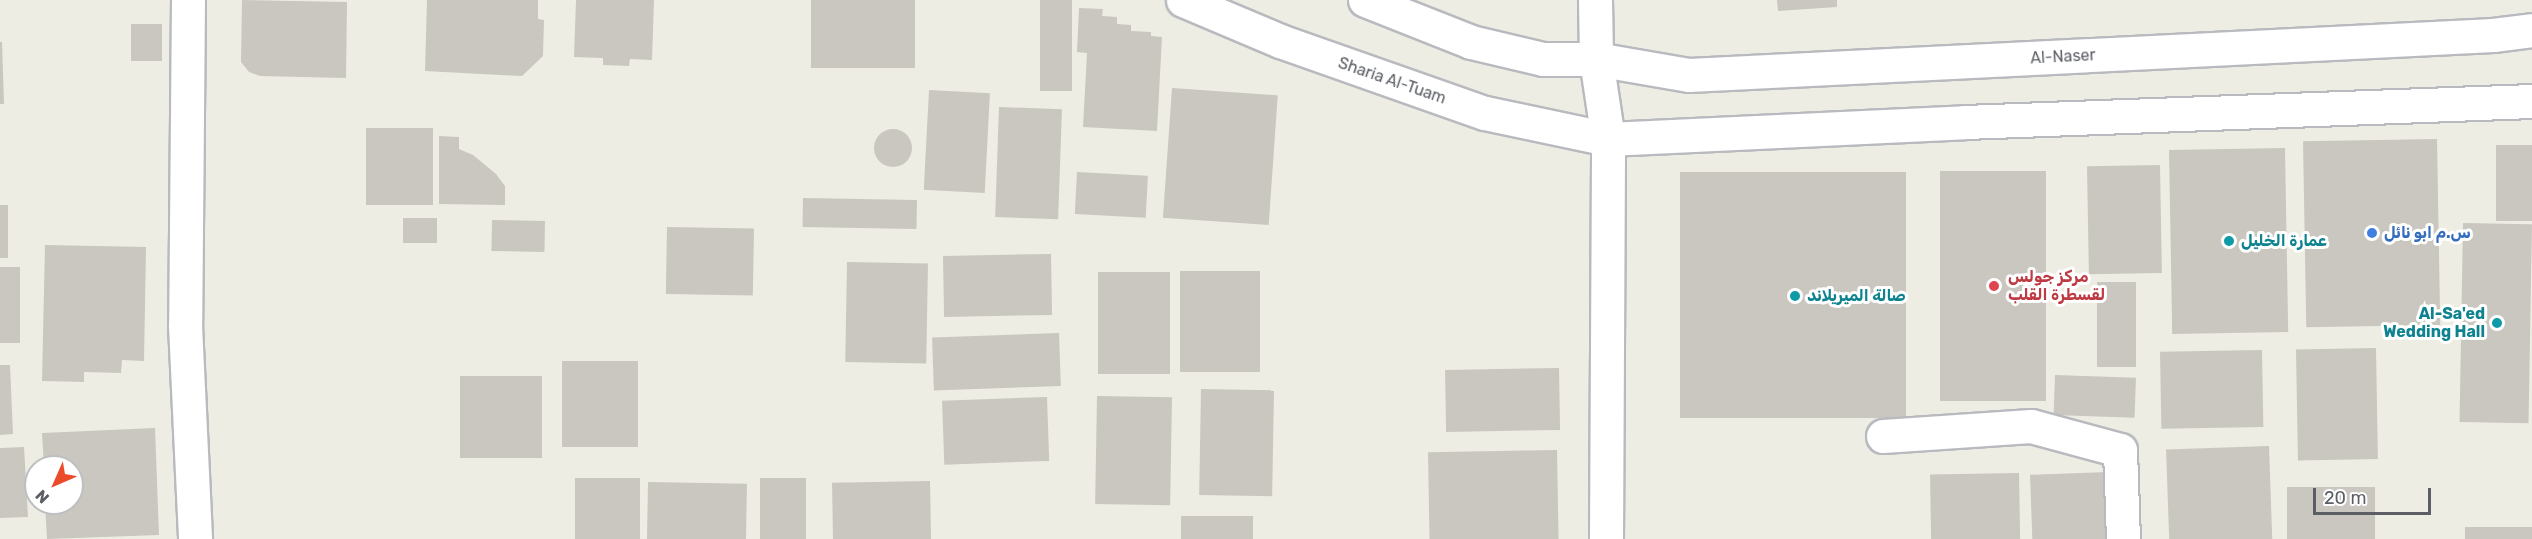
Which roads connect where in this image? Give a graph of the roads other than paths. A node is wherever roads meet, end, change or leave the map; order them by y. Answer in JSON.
{"nodes":[{"id":1,"x":188,"y":0,"type":"edge"},
{"id":2,"x":1184,"y":0,"type":"edge"},
{"id":3,"x":1365,"y":0,"type":"edge"},
{"id":4,"x":1595,"y":0,"type":"edge"},
{"id":5,"x":2532,"y":30,"type":"edge"},
{"id":6,"x":1596,"y":59,"type":"junction"},
{"id":7,"x":2532,"y":101,"type":"edge"},
{"id":8,"x":1608,"y":139,"type":"junction"},
{"id":9,"x":1883,"y":436,"type":"dead end"},
{"id":10,"x":195,"y":539,"type":"edge"},
{"id":11,"x":1606,"y":539,"type":"edge"},
{"id":12,"x":2123,"y":539,"type":"edge"}],
"edges":[{"from":1,"to":10,"type":"main road"},
{"from":2,"to":8,"type":"main road","name":"Sharia Al-Tuam"},
{"from":3,"to":6,"type":"main road"},
{"from":4,"to":6,"type":"main road"},
{"from":5,"to":6,"type":"main road","name":"Al-Naser"},
{"from":6,"to":8,"type":"main road"},
{"from":7,"to":8,"type":"main road"},
{"from":8,"to":11,"type":"main road"},
{"from":9,"to":12,"type":"main road"}]}
